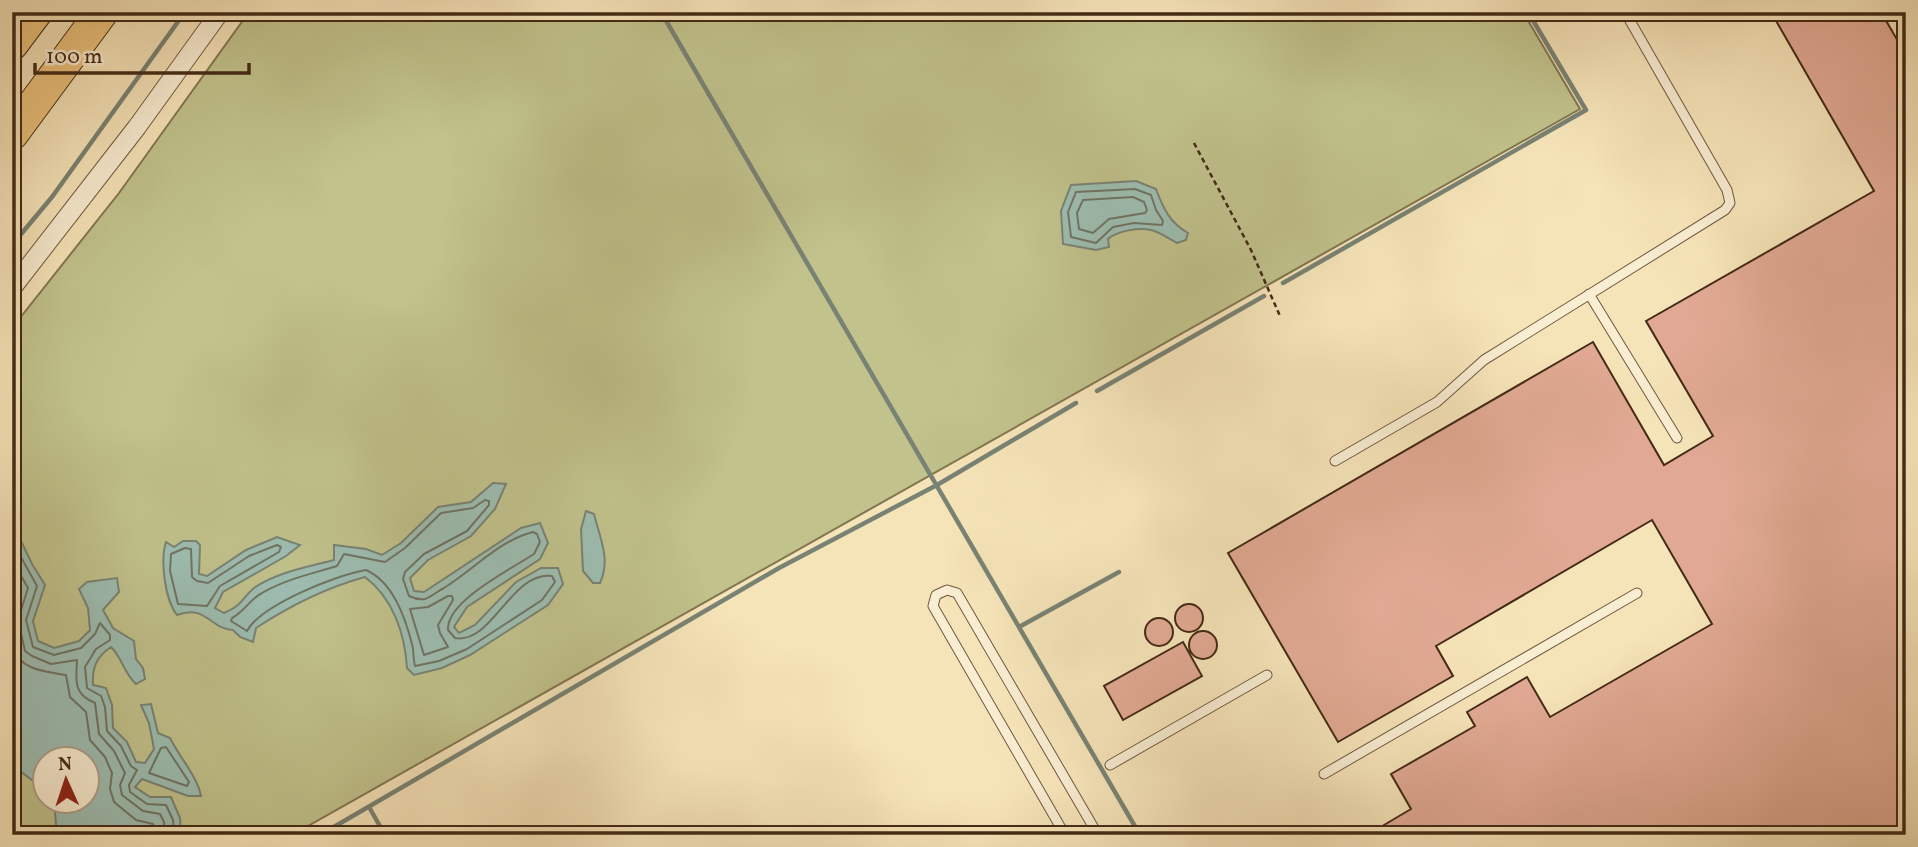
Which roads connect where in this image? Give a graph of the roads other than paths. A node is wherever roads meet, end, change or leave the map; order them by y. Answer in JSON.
{"nodes":[{"id":1,"x":36,"y":12,"type":"edge"},
{"id":2,"x":102,"y":12,"type":"edge"},
{"id":3,"x":220,"y":12,"type":"edge"},
{"id":4,"x":1625,"y":12,"type":"edge"},
{"id":5,"x":12,"y":44,"type":"edge"},
{"id":6,"x":12,"y":134,"type":"edge"},
{"id":7,"x":12,"y":288,"type":"edge"},
{"id":8,"x":1589,"y":295,"type":"junction"},
{"id":9,"x":1677,"y":438,"type":"dead end"},
{"id":10,"x":1335,"y":461,"type":"dead end"},
{"id":11,"x":1637,"y":593,"type":"dead end"},
{"id":12,"x":1266,"y":675,"type":"dead end"},
{"id":13,"x":1110,"y":765,"type":"dead end"},
{"id":14,"x":1324,"y":774,"type":"dead end"},
{"id":15,"x":1065,"y":835,"type":"edge"},
{"id":16,"x":1098,"y":835,"type":"edge"}],
"edges":[{"from":1,"to":5,"type":"highway"},
{"from":2,"to":6,"type":"highway"},
{"from":3,"to":7,"type":"street"},
{"from":4,"to":8,"type":"lane"},
{"from":8,"to":9,"type":"lane"},
{"from":8,"to":10,"type":"lane"},
{"from":11,"to":14,"type":"lane"},
{"from":12,"to":13,"type":"lane"},
{"from":15,"to":16,"type":"lane"}]}
